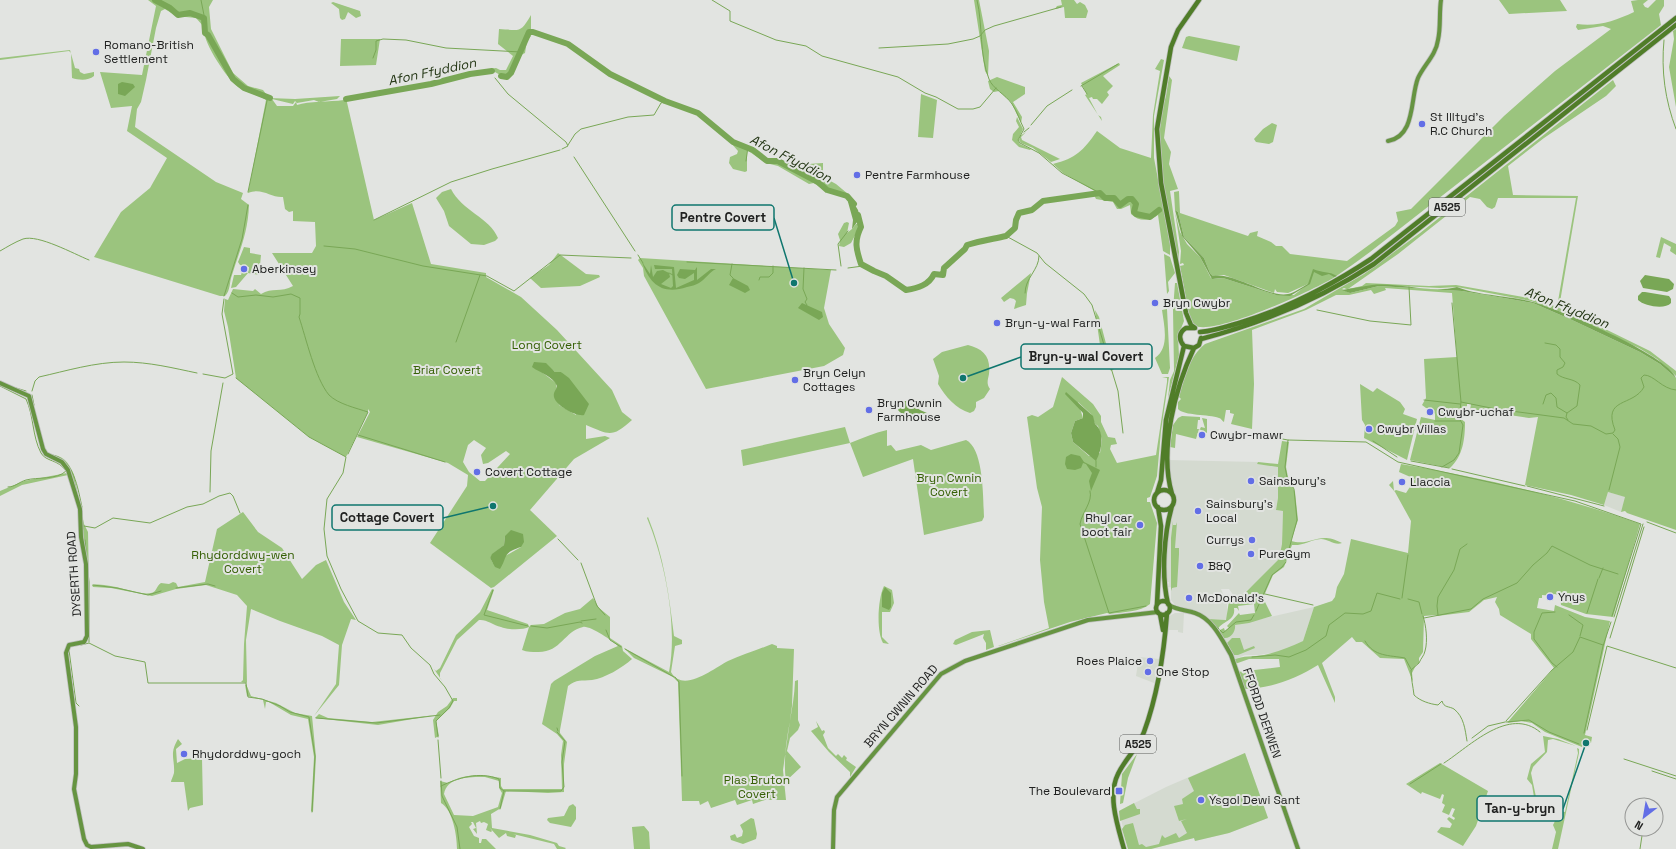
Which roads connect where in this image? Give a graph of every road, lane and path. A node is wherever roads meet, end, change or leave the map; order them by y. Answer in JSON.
{"nodes":[{"id":1,"x":1199,"y":0,"type":"edge"},
{"id":2,"x":1441,"y":0,"type":"edge"},
{"id":3,"x":1676,"y":18,"type":"edge"},
{"id":4,"x":1676,"y":25,"type":"edge"},
{"id":5,"x":1388,"y":142,"type":"dead end"},
{"id":6,"x":1186,"y":313,"type":"junction"},
{"id":7,"x":1194,"y":327,"type":"junction"},
{"id":8,"x":1186,"y":328,"type":"junction"},
{"id":9,"x":1200,"y":332,"type":"junction"},
{"id":10,"x":1202,"y":339,"type":"junction"},
{"id":11,"x":1184,"y":346,"type":"junction"},
{"id":12,"x":1194,"y":348,"type":"junction"},
{"id":13,"x":0,"y":383,"type":"edge"},
{"id":14,"x":1157,"y":493,"type":"junction"},
{"id":15,"x":1172,"y":494,"type":"junction"},
{"id":16,"x":1172,"y":506,"type":"junction"},
{"id":17,"x":1158,"y":507,"type":"junction"},
{"id":18,"x":1168,"y":604,"type":"junction"},
{"id":19,"x":1157,"y":605,"type":"junction"},
{"id":20,"x":1176,"y":609,"type":"junction"},
{"id":21,"x":1168,"y":612,"type":"junction"},
{"id":22,"x":1159,"y":613,"type":"junction"},
{"id":23,"x":1145,"y":614,"type":"junction"},
{"id":24,"x":1164,"y":635,"type":"junction"},
{"id":25,"x":143,"y":849,"type":"edge"},
{"id":26,"x":833,"y":849,"type":"edge"},
{"id":27,"x":1124,"y":849,"type":"edge"},
{"id":28,"x":1298,"y":849,"type":"edge"}],
"edges":[{"from":1,"to":6,"type":"main road"},
{"from":2,"to":5,"type":"street"},
{"from":3,"to":9,"type":"main road","number":"A525"},
{"from":4,"to":10,"type":"main road","number":"A525"},
{"from":6,"to":7,"type":"main road"},
{"from":6,"to":8,"type":"main road"},
{"from":7,"to":8,"type":"main road"},
{"from":7,"to":9,"type":"main road"},
{"from":8,"to":11,"type":"main road"},
{"from":9,"to":10,"type":"main road"},
{"from":10,"to":12,"type":"main road"},
{"from":11,"to":12,"type":"main road"},
{"from":11,"to":14,"type":"main road"},
{"from":12,"to":15,"type":"main road"},
{"from":13,"to":25,"type":"street","name":"DYSERTH ROAD"},
{"from":14,"to":15,"type":"main road"},
{"from":14,"to":17,"type":"main road"},
{"from":15,"to":16,"type":"main road"},
{"from":16,"to":17,"type":"main road"},
{"from":16,"to":18,"type":"main road"},
{"from":17,"to":19,"type":"main road"},
{"from":18,"to":19,"type":"main road"},
{"from":18,"to":20,"type":"street","name":"FFORDD DERWEN"},
{"from":18,"to":21,"type":"main road"},
{"from":19,"to":22,"type":"main road"},
{"from":19,"to":23,"type":"street","name":"BRYN CWNIN ROAD"},
{"from":20,"to":21,"type":"street"},
{"from":20,"to":28,"type":"street","name":"FFORDD DERWEN"},
{"from":21,"to":22,"type":"main road"},
{"from":21,"to":24,"type":"main road","number":"A525"},
{"from":22,"to":23,"type":"street","name":"BRYN CWNIN ROAD"},
{"from":22,"to":24,"type":"main road","number":"A525"},
{"from":23,"to":26,"type":"street","name":"BRYN CWNIN ROAD"},
{"from":24,"to":27,"type":"main road","number":"A525"}]}
